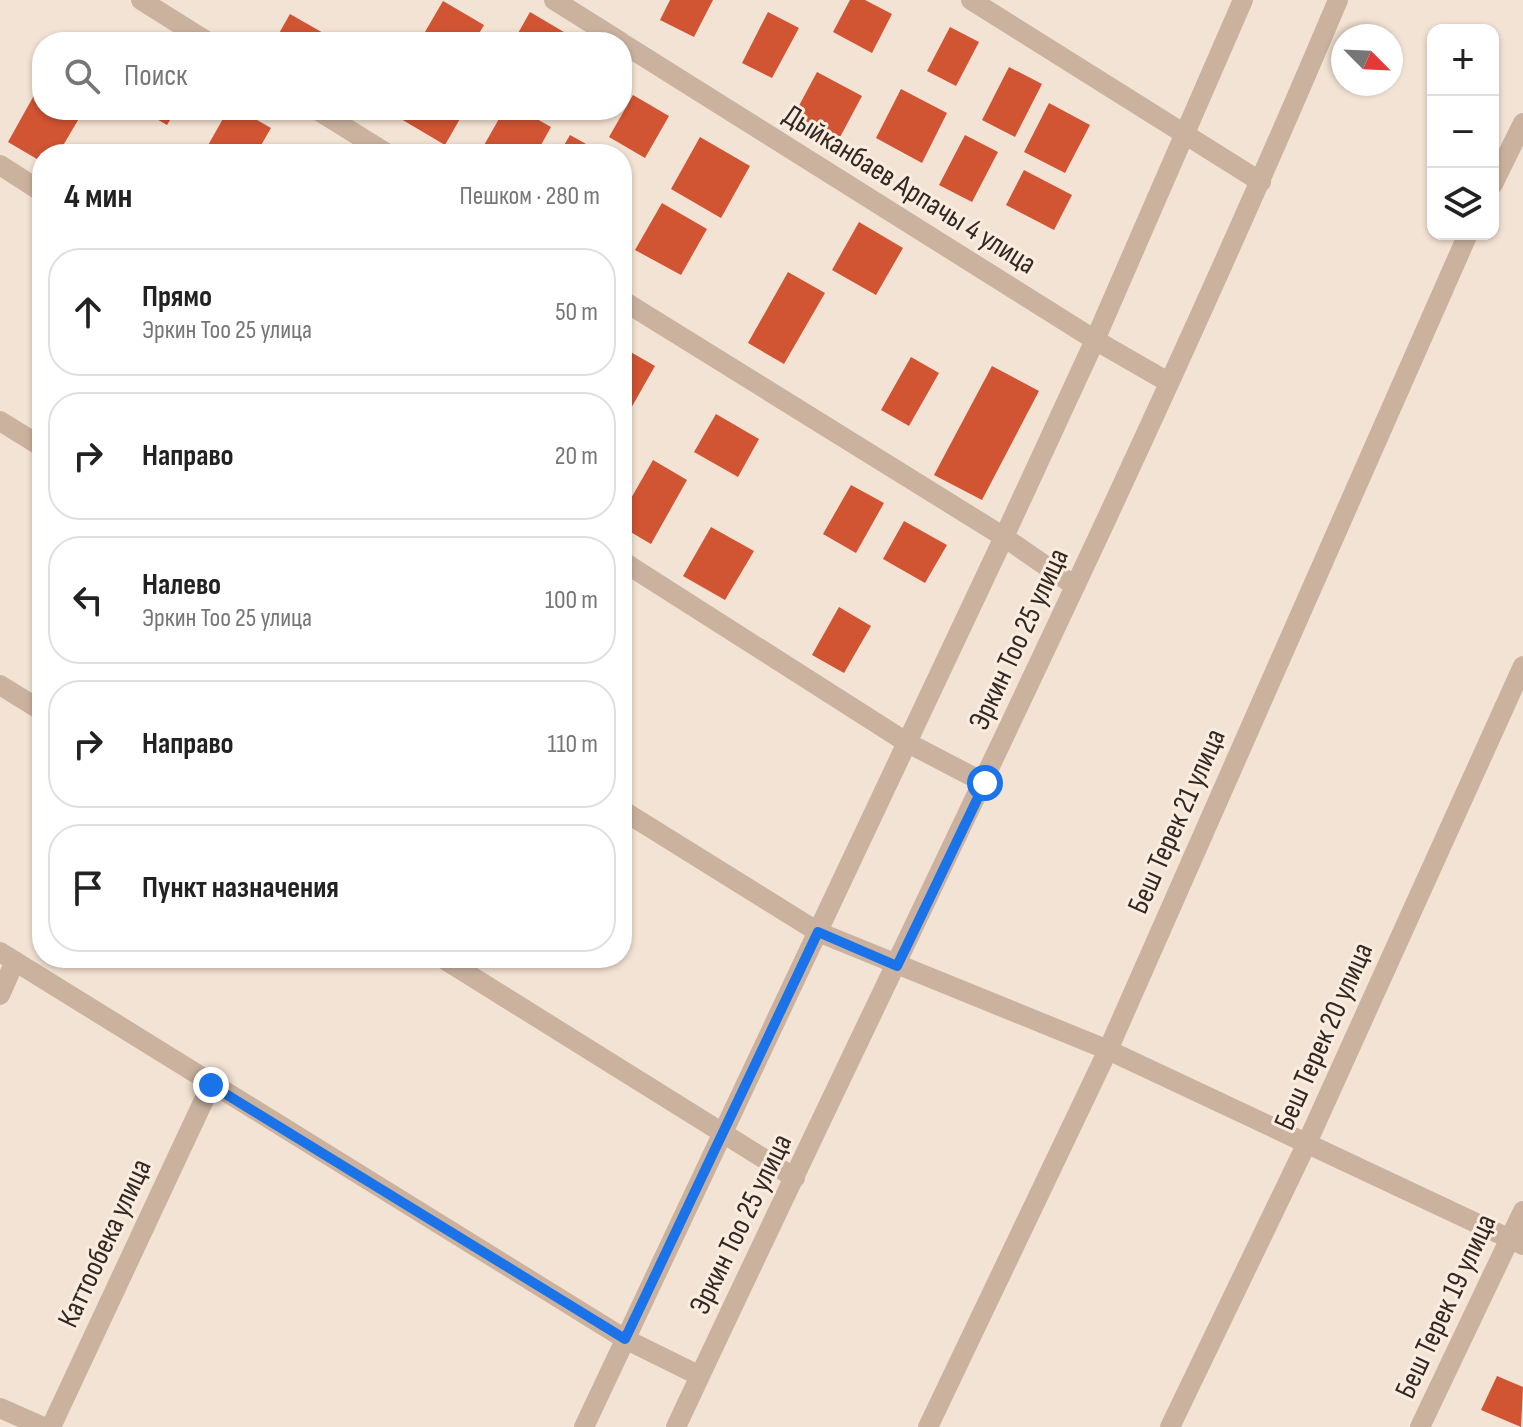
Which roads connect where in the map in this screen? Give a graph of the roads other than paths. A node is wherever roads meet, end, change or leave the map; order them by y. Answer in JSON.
{"nodes":[{"id":1,"x":141,"y":0,"type":"edge"},
{"id":2,"x":554,"y":0,"type":"edge"},
{"id":3,"x":971,"y":0,"type":"edge"},
{"id":4,"x":1243,"y":0,"type":"edge"},
{"id":5,"x":1338,"y":0,"type":"edge"},
{"id":6,"x":192,"y":32,"type":"edge"},
{"id":7,"x":606,"y":32,"type":"edge"},
{"id":8,"x":632,"y":48,"type":"edge"},
{"id":9,"x":333,"y":120,"type":"edge"},
{"id":10,"x":1523,"y":123,"type":"edge"},
{"id":11,"x":1183,"y":134,"type":"junction"},
{"id":12,"x":372,"y":144,"type":"edge"},
{"id":13,"x":0,"y":165,"type":"edge"},
{"id":14,"x":1499,"y":172,"type":"edge"},
{"id":15,"x":1261,"y":182,"type":"junction"},
{"id":16,"x":32,"y":186,"type":"edge"},
{"id":17,"x":1465,"y":240,"type":"edge"},
{"id":18,"x":632,"y":306,"type":"edge"},
{"id":19,"x":1095,"y":340,"type":"junction"},
{"id":20,"x":1168,"y":382,"type":"junction"},
{"id":21,"x":0,"y":421,"type":"edge"},
{"id":22,"x":32,"y":441,"type":"edge"},
{"id":23,"x":1004,"y":537,"type":"junction"},
{"id":24,"x":632,"y":567,"type":"edge"},
{"id":25,"x":1075,"y":586,"type":"junction"},
{"id":26,"x":1523,"y":666,"type":"edge"},
{"id":27,"x":0,"y":685,"type":"edge"},
{"id":28,"x":32,"y":705,"type":"edge"},
{"id":29,"x":906,"y":742,"type":"junction"},
{"id":30,"x":985,"y":783,"type":"junction"},
{"id":31,"x":632,"y":816,"type":"edge"},
{"id":32,"x":818,"y":932,"type":"junction"},
{"id":33,"x":8,"y":956,"type":"edge"},
{"id":34,"x":897,"y":966,"type":"junction"},
{"id":35,"x":458,"y":968,"type":"edge"},
{"id":36,"x":0,"y":995,"type":"edge"},
{"id":37,"x":1108,"y":1050,"type":"junction"},
{"id":38,"x":211,"y":1085,"type":"junction"},
{"id":39,"x":724,"y":1132,"type":"junction"},
{"id":40,"x":1306,"y":1145,"type":"junction"},
{"id":41,"x":795,"y":1178,"type":"junction"},
{"id":42,"x":1523,"y":1211,"type":"edge"},
{"id":43,"x":1517,"y":1242,"type":"edge"},
{"id":44,"x":625,"y":1339,"type":"junction"},
{"id":45,"x":700,"y":1376,"type":"junction"},
{"id":46,"x":0,"y":1408,"type":"edge"},
{"id":47,"x":43,"y":1427,"type":"edge"},
{"id":48,"x":51,"y":1427,"type":"edge"},
{"id":49,"x":584,"y":1427,"type":"edge"},
{"id":50,"x":676,"y":1427,"type":"edge"},
{"id":51,"x":928,"y":1427,"type":"edge"},
{"id":52,"x":1170,"y":1427,"type":"edge"},
{"id":53,"x":1420,"y":1427,"type":"edge"}],
"edges":[{"from":1,"to":6,"type":"street"},
{"from":2,"to":7,"type":"street","name":"Дыйканбаев Арпачы 4 улица"},
{"from":3,"to":11,"type":"street"},
{"from":4,"to":11,"type":"street","name":"Эркин Тоо 25 улица"},
{"from":5,"to":15,"type":"street","name":"Эркин Тоо 25 улица"},
{"from":8,"to":19,"type":"street","name":"Дыйканбаев Арпачы 4 улица"},
{"from":9,"to":12,"type":"street"},
{"from":10,"to":14,"type":"street"},
{"from":11,"to":15,"type":"street"},
{"from":11,"to":19,"type":"street","name":"Эркин Тоо 25 улица"},
{"from":13,"to":16,"type":"street"},
{"from":15,"to":20,"type":"street","name":"Эркин Тоо 25 улица"},
{"from":17,"to":37,"type":"street","name":"Беш Терек 21 улица"},
{"from":18,"to":23,"type":"street"},
{"from":19,"to":20,"type":"street","name":"Дыйканбаев Арпачы 4 улица"},
{"from":19,"to":23,"type":"street","name":"Эркин Тоо 25 улица"},
{"from":20,"to":25,"type":"street","name":"Эркин Тоо 25 улица"},
{"from":21,"to":22,"type":"street"},
{"from":23,"to":25,"type":"street"},
{"from":23,"to":29,"type":"street","name":"Эркин Тоо 25 улица"},
{"from":24,"to":29,"type":"street"},
{"from":25,"to":30,"type":"street","name":"Эркин Тоо 25 улица"},
{"from":26,"to":40,"type":"street","name":"Беш Терек 20 улица"},
{"from":27,"to":28,"type":"street"},
{"from":29,"to":30,"type":"street"},
{"from":29,"to":32,"type":"street","name":"Эркин Тоо 25 улица"},
{"from":30,"to":34,"type":"street","name":"Эркин Тоо 25 улица"},
{"from":31,"to":32,"type":"street"},
{"from":32,"to":34,"type":"street"},
{"from":32,"to":39,"type":"street","name":"Эркин Тоо 25 улица"},
{"from":33,"to":36,"type":"street"},
{"from":33,"to":38,"type":"street"},
{"from":34,"to":37,"type":"street"},
{"from":34,"to":41,"type":"street","name":"Эркин Тоо 25 улица"},
{"from":35,"to":39,"type":"street"},
{"from":37,"to":40,"type":"street"},
{"from":37,"to":51,"type":"street","name":"Беш Терек 21 улица"},
{"from":38,"to":44,"type":"street"},
{"from":38,"to":48,"type":"street","name":"Каттообека улица"},
{"from":39,"to":41,"type":"street"},
{"from":39,"to":44,"type":"street","name":"Эркин Тоо 25 улица"},
{"from":40,"to":43,"type":"street"},
{"from":40,"to":52,"type":"street","name":"Беш Терек 20 улица"},
{"from":41,"to":45,"type":"street","name":"Эркин Тоо 25 улица"},
{"from":42,"to":43,"type":"street","name":"Беш Терек 19 улица"},
{"from":43,"to":53,"type":"street","name":"Беш Терек 19 улица"},
{"from":44,"to":45,"type":"street"},
{"from":44,"to":49,"type":"street","name":"Эркин Тоо 25 улица"},
{"from":45,"to":50,"type":"street","name":"Эркин Тоо 25 улица"},
{"from":46,"to":47,"type":"street"}]}
